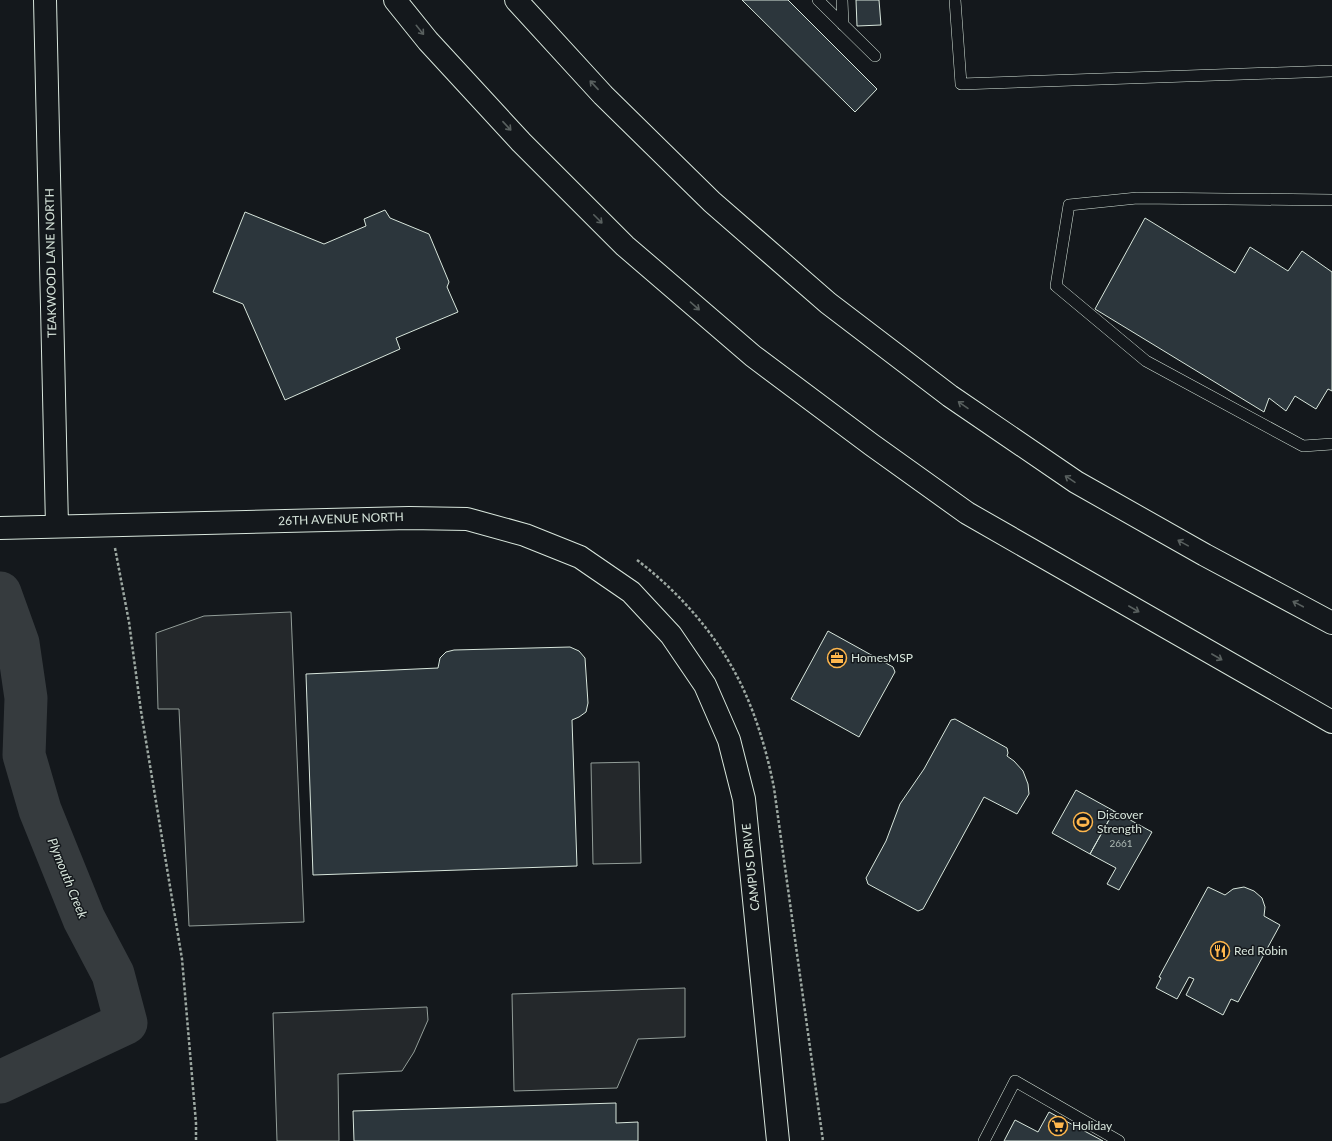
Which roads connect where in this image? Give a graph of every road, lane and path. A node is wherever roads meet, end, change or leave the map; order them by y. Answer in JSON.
{"nodes":[{"id":1,"x":45,"y":0,"type":"edge"},
{"id":2,"x":395,"y":0,"type":"edge"},
{"id":3,"x":516,"y":0,"type":"edge"},
{"id":4,"x":818,"y":0,"type":"edge"},
{"id":5,"x":842,"y":0,"type":"edge"},
{"id":6,"x":955,"y":0,"type":"edge"},
{"id":7,"x":843,"y":25,"type":"junction"},
{"id":8,"x":875,"y":56,"type":"dead end"},
{"id":9,"x":1332,"y":71,"type":"edge"},
{"id":10,"x":1332,"y":200,"type":"edge"},
{"id":11,"x":1332,"y":444,"type":"edge"},
{"id":12,"x":111,"y":525,"type":"junction"},
{"id":13,"x":57,"y":526,"type":"junction"},
{"id":14,"x":0,"y":528,"type":"edge"},
{"id":15,"x":654,"y":616,"type":"joint"},
{"id":16,"x":1332,"y":623,"type":"edge"},
{"id":17,"x":1332,"y":722,"type":"edge"},
{"id":18,"x":196,"y":1141,"type":"edge"},
{"id":19,"x":778,"y":1141,"type":"edge"},
{"id":20,"x":984,"y":1141,"type":"edge"},
{"id":21,"x":1119,"y":1141,"type":"edge"}],
"edges":[{"from":1,"to":13,"type":"main road","name":"TEAKWOOD LANE NORTH"},
{"from":2,"to":17,"type":"main road","one_way":true},
{"from":16,"to":3,"type":"main road","one_way":true},
{"from":4,"to":7,"type":"lane"},
{"from":5,"to":7,"type":"lane"},
{"from":6,"to":9,"type":"lane"},
{"from":7,"to":8,"type":"lane"},
{"from":10,"to":11,"type":"lane"},
{"from":12,"to":13,"type":"main road","name":"26TH AVENUE NORTH"},
{"from":12,"to":15,"type":"main road","name":"26TH AVENUE NORTH"},
{"from":12,"to":18,"type":"path"},
{"from":13,"to":14,"type":"main road","name":"26TH AVENUE NORTH"},
{"from":15,"to":19,"type":"main road","name":"CAMPUS DRIVE"},
{"from":20,"to":21,"type":"lane"}]}
